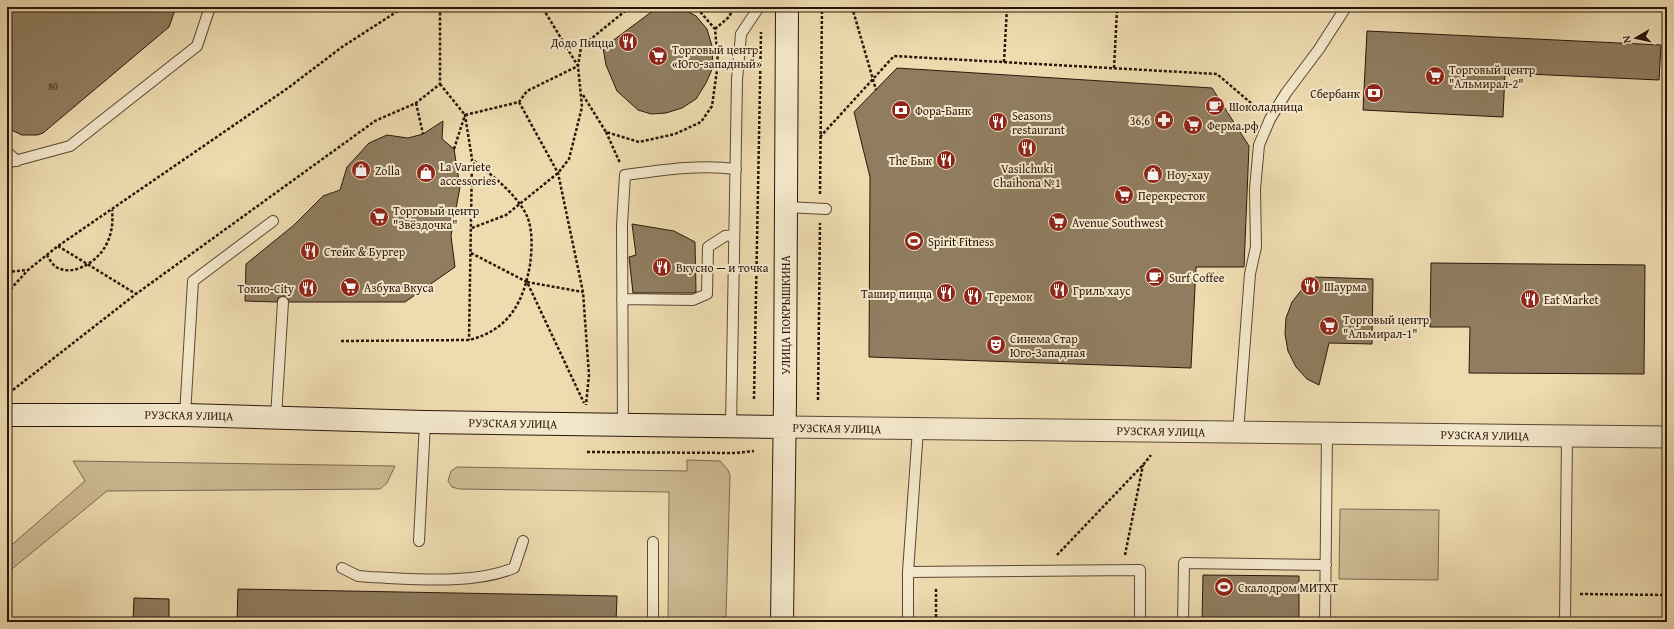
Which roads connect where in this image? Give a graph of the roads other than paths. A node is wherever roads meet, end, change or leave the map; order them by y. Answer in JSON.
{"nodes":[{"id":1,"x":210,"y":7,"type":"edge"},
{"id":2,"x":759,"y":7,"type":"edge"},
{"id":3,"x":786,"y":7,"type":"edge"},
{"id":4,"x":1346,"y":7,"type":"edge"},
{"id":5,"x":7,"y":152,"type":"edge"},
{"id":6,"x":12,"y":162,"type":"edge"},
{"id":7,"x":736,"y":169,"type":"junction"},
{"id":8,"x":785,"y":207,"type":"junction"},
{"id":9,"x":826,"y":209,"type":"dead end"},
{"id":10,"x":273,"y":221,"type":"dead end"},
{"id":11,"x":734,"y":235,"type":"junction"},
{"id":12,"x":622,"y":299,"type":"junction"},
{"id":13,"x":283,"y":302,"type":"dead end"},
{"id":14,"x":7,"y":415,"type":"edge"},
{"id":15,"x":185,"y":415,"type":"junction"},
{"id":16,"x":276,"y":417,"type":"junction"},
{"id":17,"x":425,"y":422,"type":"junction"},
{"id":18,"x":623,"y":424,"type":"junction"},
{"id":19,"x":730,"y":427,"type":"junction"},
{"id":20,"x":785,"y":427,"type":"junction"},
{"id":21,"x":918,"y":429,"type":"junction"},
{"id":22,"x":1238,"y":432,"type":"junction"},
{"id":23,"x":1328,"y":432,"type":"junction"},
{"id":24,"x":1567,"y":436,"type":"junction"},
{"id":25,"x":1667,"y":438,"type":"edge"},
{"id":26,"x":419,"y":541,"type":"dead end"},
{"id":27,"x":523,"y":541,"type":"dead end"},
{"id":28,"x":653,"y":542,"type":"dead end"},
{"id":29,"x":1326,"y":565,"type":"junction"},
{"id":30,"x":342,"y":568,"type":"dead end"},
{"id":31,"x":908,"y":572,"type":"junction"},
{"id":32,"x":653,"y":622,"type":"edge"},
{"id":33,"x":782,"y":622,"type":"edge"},
{"id":34,"x":908,"y":622,"type":"edge"},
{"id":35,"x":1140,"y":622,"type":"edge"},
{"id":36,"x":1183,"y":622,"type":"edge"},
{"id":37,"x":1325,"y":622,"type":"edge"},
{"id":38,"x":1565,"y":622,"type":"edge"}],
"edges":[{"from":1,"to":6,"type":"lane"},
{"from":2,"to":7,"type":"lane"},
{"from":3,"to":8,"type":"street","name":"УЛИЦА ПОКРЫШКИНА"},
{"from":4,"to":22,"type":"lane"},
{"from":5,"to":6,"type":"lane"},
{"from":7,"to":11,"type":"lane"},
{"from":7,"to":12,"type":"lane"},
{"from":8,"to":9,"type":"lane"},
{"from":8,"to":20,"type":"street","name":"УЛИЦА ПОКРЫШКИНА"},
{"from":10,"to":15,"type":"lane"},
{"from":11,"to":12,"type":"lane"},
{"from":11,"to":19,"type":"lane"},
{"from":12,"to":18,"type":"lane"},
{"from":13,"to":16,"type":"lane"},
{"from":14,"to":15,"type":"street","name":"РУЗСКАЯ УЛИЦА"},
{"from":15,"to":16,"type":"street","name":"РУЗСКАЯ УЛИЦА"},
{"from":16,"to":17,"type":"street","name":"РУЗСКАЯ УЛИЦА"},
{"from":17,"to":18,"type":"street","name":"РУЗСКАЯ УЛИЦА"},
{"from":17,"to":26,"type":"lane"},
{"from":18,"to":19,"type":"street","name":"РУЗСКАЯ УЛИЦА"},
{"from":19,"to":20,"type":"street","name":"РУЗСКАЯ УЛИЦА"},
{"from":20,"to":21,"type":"street","name":"РУЗСКАЯ УЛИЦА"},
{"from":20,"to":33,"type":"street","name":"УЛИЦА ПОКРЫШКИНА"},
{"from":21,"to":22,"type":"street","name":"РУЗСКАЯ УЛИЦА"},
{"from":21,"to":31,"type":"lane"},
{"from":22,"to":23,"type":"street","name":"РУЗСКАЯ УЛИЦА"},
{"from":23,"to":24,"type":"street","name":"РУЗСКАЯ УЛИЦА"},
{"from":23,"to":29,"type":"lane"},
{"from":24,"to":25,"type":"street","name":"РУЗСКАЯ УЛИЦА"},
{"from":24,"to":38,"type":"lane"},
{"from":27,"to":30,"type":"lane"},
{"from":28,"to":32,"type":"lane"},
{"from":29,"to":36,"type":"lane"},
{"from":29,"to":37,"type":"lane"},
{"from":31,"to":34,"type":"lane"},
{"from":31,"to":35,"type":"lane"}]}
